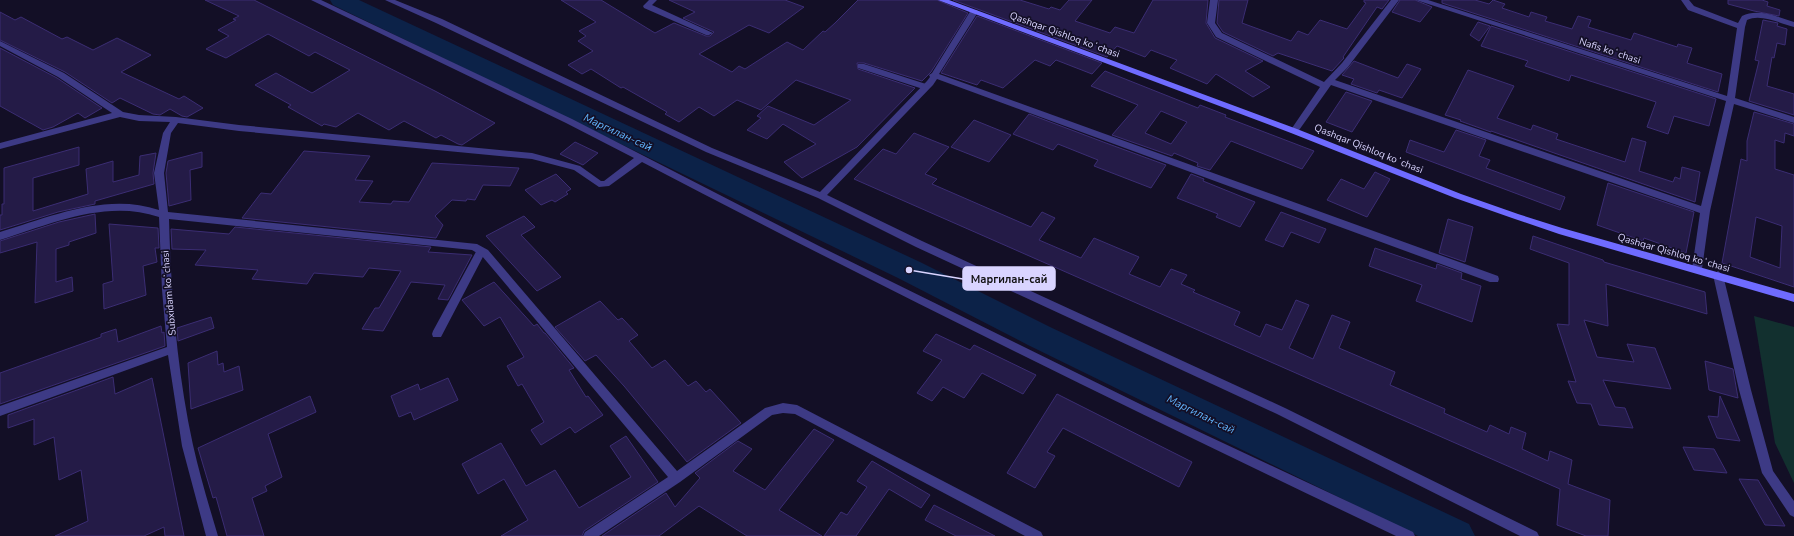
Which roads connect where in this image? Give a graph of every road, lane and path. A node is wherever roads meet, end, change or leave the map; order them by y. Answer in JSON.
{"nodes":[{"id":1,"x":315,"y":0,"type":"edge"},
{"id":2,"x":389,"y":0,"type":"edge"},
{"id":3,"x":653,"y":0,"type":"edge"},
{"id":4,"x":942,"y":0,"type":"edge"},
{"id":5,"x":1214,"y":0,"type":"edge"},
{"id":6,"x":1395,"y":0,"type":"edge"},
{"id":7,"x":1420,"y":0,"type":"edge"},
{"id":8,"x":1685,"y":0,"type":"edge"},
{"id":9,"x":974,"y":12,"type":"junction"},
{"id":10,"x":1794,"y":25,"type":"edge"},
{"id":11,"x":1742,"y":27,"type":"junction"},
{"id":12,"x":710,"y":33,"type":"dead end"},
{"id":13,"x":0,"y":43,"type":"edge"},
{"id":14,"x":861,"y":66,"type":"dead end"},
{"id":15,"x":933,"y":75,"type":"junction"},
{"id":16,"x":1327,"y":83,"type":"junction"},
{"id":17,"x":926,"y":87,"type":"junction"},
{"id":18,"x":1731,"y":100,"type":"junction"},
{"id":19,"x":120,"y":114,"type":"junction"},
{"id":20,"x":176,"y":120,"type":"junction"},
{"id":21,"x":1794,"y":120,"type":"edge"},
{"id":22,"x":1294,"y":131,"type":"junction"},
{"id":23,"x":0,"y":146,"type":"edge"},
{"id":24,"x":641,"y":158,"type":"junction"},
{"id":25,"x":821,"y":196,"type":"junction"},
{"id":26,"x":1705,"y":211,"type":"junction"},
{"id":27,"x":164,"y":215,"type":"junction"},
{"id":28,"x":0,"y":236,"type":"edge"},
{"id":29,"x":481,"y":251,"type":"junction"},
{"id":30,"x":1697,"y":269,"type":"junction"},
{"id":31,"x":1718,"y":275,"type":"junction"},
{"id":32,"x":1494,"y":279,"type":"dead end"},
{"id":33,"x":1794,"y":298,"type":"edge"},
{"id":34,"x":437,"y":334,"type":"dead end"},
{"id":35,"x":173,"y":349,"type":"junction"},
{"id":36,"x":0,"y":411,"type":"edge"},
{"id":37,"x":676,"y":478,"type":"junction"},
{"id":38,"x":1794,"y":511,"type":"edge"},
{"id":39,"x":212,"y":536,"type":"edge"},
{"id":40,"x":589,"y":536,"type":"edge"},
{"id":41,"x":1037,"y":536,"type":"edge"},
{"id":42,"x":1409,"y":536,"type":"edge"},
{"id":43,"x":1533,"y":536,"type":"edge"}],
"edges":[{"from":1,"to":24,"type":"street"},
{"from":2,"to":25,"type":"street"},
{"from":3,"to":12,"type":"street"},
{"from":4,"to":9,"type":"main road","name":"Qashqar Qishloq koʻchasi"},
{"from":5,"to":16,"type":"street"},
{"from":6,"to":16,"type":"street"},
{"from":7,"to":18,"type":"street","name":"Nafis koʻchasi"},
{"from":8,"to":11,"type":"street"},
{"from":9,"to":15,"type":"street"},
{"from":9,"to":22,"type":"main road","name":"Qashqar Qishloq koʻchasi"},
{"from":10,"to":11,"type":"street"},
{"from":11,"to":18,"type":"street"},
{"from":13,"to":19,"type":"street"},
{"from":14,"to":17,"type":"street"},
{"from":15,"to":17,"type":"street"},
{"from":15,"to":32,"type":"street"},
{"from":16,"to":22,"type":"street"},
{"from":16,"to":26,"type":"street"},
{"from":17,"to":25,"type":"street"},
{"from":18,"to":21,"type":"street","name":"Nafis koʻchasi"},
{"from":18,"to":26,"type":"street"},
{"from":19,"to":20,"type":"street"},
{"from":19,"to":23,"type":"street"},
{"from":20,"to":24,"type":"street"},
{"from":20,"to":27,"type":"street","name":"Subxidam koʻchasi"},
{"from":22,"to":30,"type":"main road","name":"Qashqar Qishloq koʻchasi"},
{"from":24,"to":42,"type":"street"},
{"from":25,"to":43,"type":"street"},
{"from":26,"to":30,"type":"street"},
{"from":27,"to":28,"type":"street"},
{"from":27,"to":29,"type":"street"},
{"from":27,"to":35,"type":"street","name":"Subxidam koʻchasi"},
{"from":29,"to":34,"type":"street"},
{"from":29,"to":37,"type":"street"},
{"from":30,"to":31,"type":"main road","name":"Qashqar Qishloq koʻchasi"},
{"from":31,"to":33,"type":"main road","name":"Qashqar Qishloq koʻchasi"},
{"from":31,"to":38,"type":"street"},
{"from":35,"to":36,"type":"street"},
{"from":35,"to":39,"type":"street","name":"Subxidam koʻchasi"},
{"from":37,"to":40,"type":"street"},
{"from":37,"to":41,"type":"street"}]}
